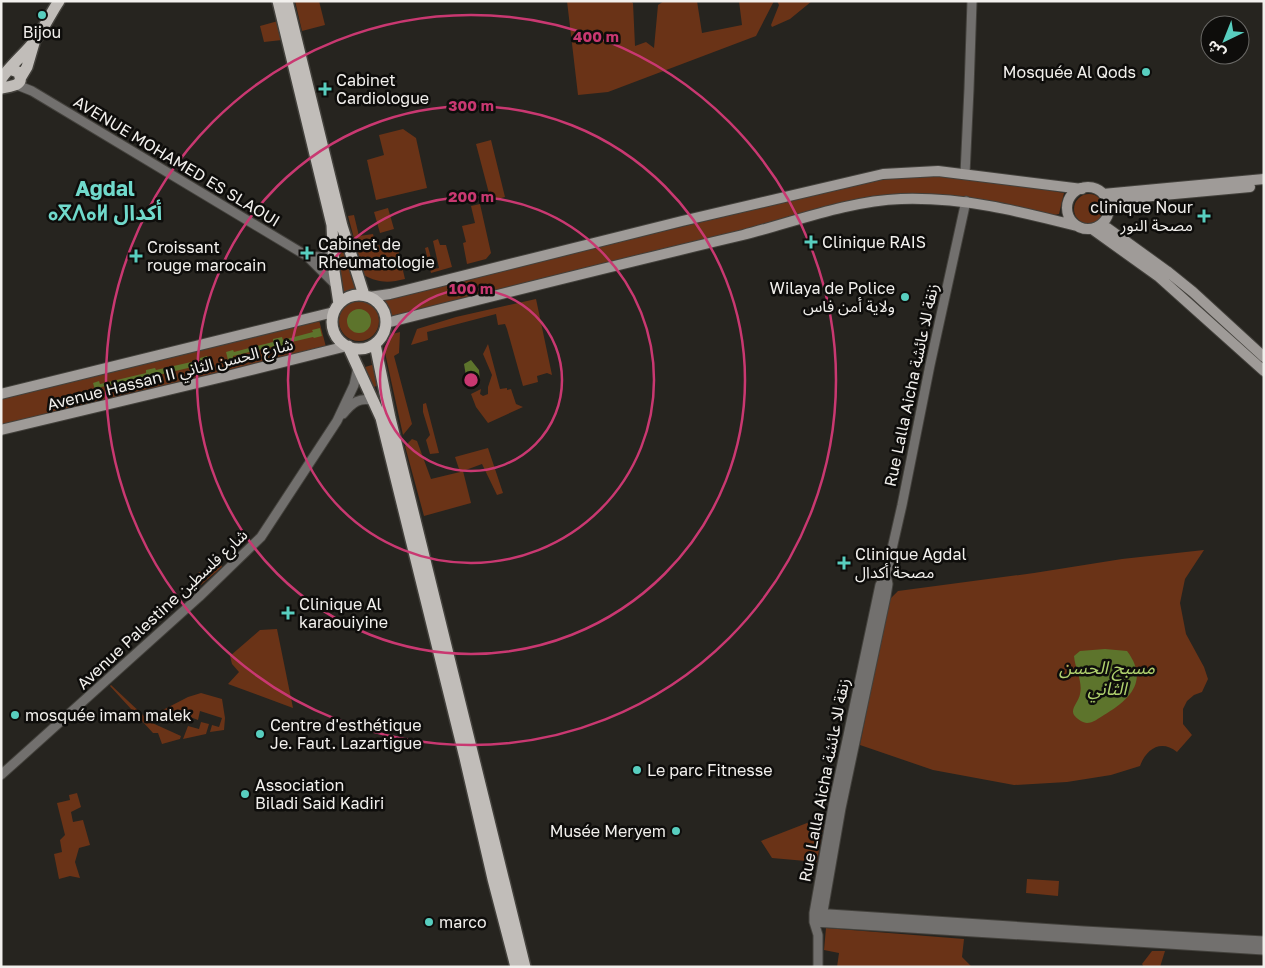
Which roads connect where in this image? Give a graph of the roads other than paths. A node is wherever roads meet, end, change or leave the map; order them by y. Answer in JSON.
{"nodes":[{"id":1,"x":59,"y":1,"type":"edge"},
{"id":2,"x":278,"y":1,"type":"edge"},
{"id":3,"x":287,"y":1,"type":"edge"},
{"id":4,"x":972,"y":1,"type":"edge"},
{"id":5,"x":34,"y":41,"type":"junction"},
{"id":6,"x":4,"y":74,"type":"edge"},
{"id":7,"x":14,"y":83,"type":"edge"},
{"id":8,"x":965,"y":174,"type":"junction"},
{"id":9,"x":1264,"y":179,"type":"edge"},
{"id":10,"x":1264,"y":186,"type":"edge"},
{"id":11,"x":1082,"y":189,"type":"junction"},
{"id":12,"x":1103,"y":194,"type":"junction"},
{"id":13,"x":966,"y":202,"type":"junction"},
{"id":14,"x":1109,"y":206,"type":"junction"},
{"id":15,"x":1102,"y":224,"type":"junction"},
{"id":16,"x":1077,"y":226,"type":"junction"},
{"id":17,"x":1092,"y":229,"type":"junction"},
{"id":18,"x":334,"y":253,"type":"junction"},
{"id":19,"x":307,"y":256,"type":"junction"},
{"id":20,"x":336,"y":285,"type":"junction"},
{"id":21,"x":367,"y":296,"type":"junction"},
{"id":22,"x":337,"y":308,"type":"junction"},
{"id":23,"x":386,"y":323,"type":"junction"},
{"id":24,"x":375,"y":344,"type":"junction"},
{"id":25,"x":347,"y":346,"type":"junction"},
{"id":26,"x":1264,"y":357,"type":"edge"},
{"id":27,"x":358,"y":367,"type":"junction"},
{"id":28,"x":1264,"y":371,"type":"edge"},
{"id":29,"x":1,"y":394,"type":"edge"},
{"id":30,"x":374,"y":401,"type":"junction"},
{"id":31,"x":337,"y":421,"type":"junction"},
{"id":32,"x":1,"y":430,"type":"edge"},
{"id":33,"x":1,"y":775,"type":"edge"},
{"id":34,"x":498,"y":878,"type":"junction"},
{"id":35,"x":818,"y":917,"type":"junction"},
{"id":36,"x":1264,"y":941,"type":"edge"},
{"id":37,"x":1264,"y":950,"type":"edge"},
{"id":38,"x":516,"y":967,"type":"edge"},
{"id":39,"x":525,"y":967,"type":"edge"},
{"id":40,"x":818,"y":967,"type":"edge"}],
"edges":[{"from":1,"to":5,"type":"main road"},
{"from":2,"to":18,"type":"main road"},
{"from":3,"to":21,"type":"main road"},
{"from":4,"to":8,"type":"street"},
{"from":5,"to":6,"type":"main road"},
{"from":5,"to":7,"type":"main road"},
{"from":6,"to":7,"type":"main road"},
{"from":6,"to":7,"type":"main road"},
{"from":7,"to":19,"type":"street","name":"AVENUE MOHAMED ES SLAOUI"},
{"from":8,"to":11,"type":"main road"},
{"from":8,"to":21,"type":"main road"},
{"from":9,"to":12,"type":"main road"},
{"from":10,"to":14,"type":"main road"},
{"from":11,"to":12,"type":"main road"},
{"from":11,"to":16,"type":"main road"},
{"from":12,"to":14,"type":"main road"},
{"from":13,"to":16,"type":"main road"},
{"from":13,"to":23,"type":"main road"},
{"from":13,"to":35,"type":"street","name":"Rue Lalla Aicha زنقة للا عائشة"},
{"from":14,"to":15,"type":"main road"},
{"from":15,"to":17,"type":"main road"},
{"from":15,"to":26,"type":"main road"},
{"from":16,"to":17,"type":"main road"},
{"from":17,"to":28,"type":"main road"},
{"from":18,"to":19,"type":"street"},
{"from":18,"to":20,"type":"main road"},
{"from":19,"to":20,"type":"street","name":"AVENUE MOHAMED ES SLAOUI"},
{"from":20,"to":22,"type":"main road"},
{"from":21,"to":22,"type":"main road"},
{"from":21,"to":23,"type":"main road"},
{"from":22,"to":25,"type":"main road"},
{"from":22,"to":29,"type":"main road","name":"Avenue Hassan II شارع الحسن الثاني"},
{"from":23,"to":24,"type":"main road"},
{"from":24,"to":25,"type":"main road"},
{"from":24,"to":34,"type":"main road"},
{"from":25,"to":27,"type":"main road"},
{"from":25,"to":32,"type":"main road","name":"Avenue Hassan II شارع الحسن الثاني"},
{"from":27,"to":30,"type":"main road"},
{"from":27,"to":31,"type":"street","name":"Avenue Palestine شارع فلسطين"},
{"from":30,"to":31,"type":"street","name":"Avenue Palestine شارع فلسطين"},
{"from":30,"to":34,"type":"main road"},
{"from":31,"to":33,"type":"street","name":"Avenue Palestine شارع فلسطين"},
{"from":34,"to":38,"type":"main road"},
{"from":34,"to":39,"type":"main road"},
{"from":35,"to":36,"type":"street"},
{"from":35,"to":37,"type":"street"},
{"from":35,"to":40,"type":"street","name":"Rue Lalla Aicha زنقة للا عائشة"}]}
